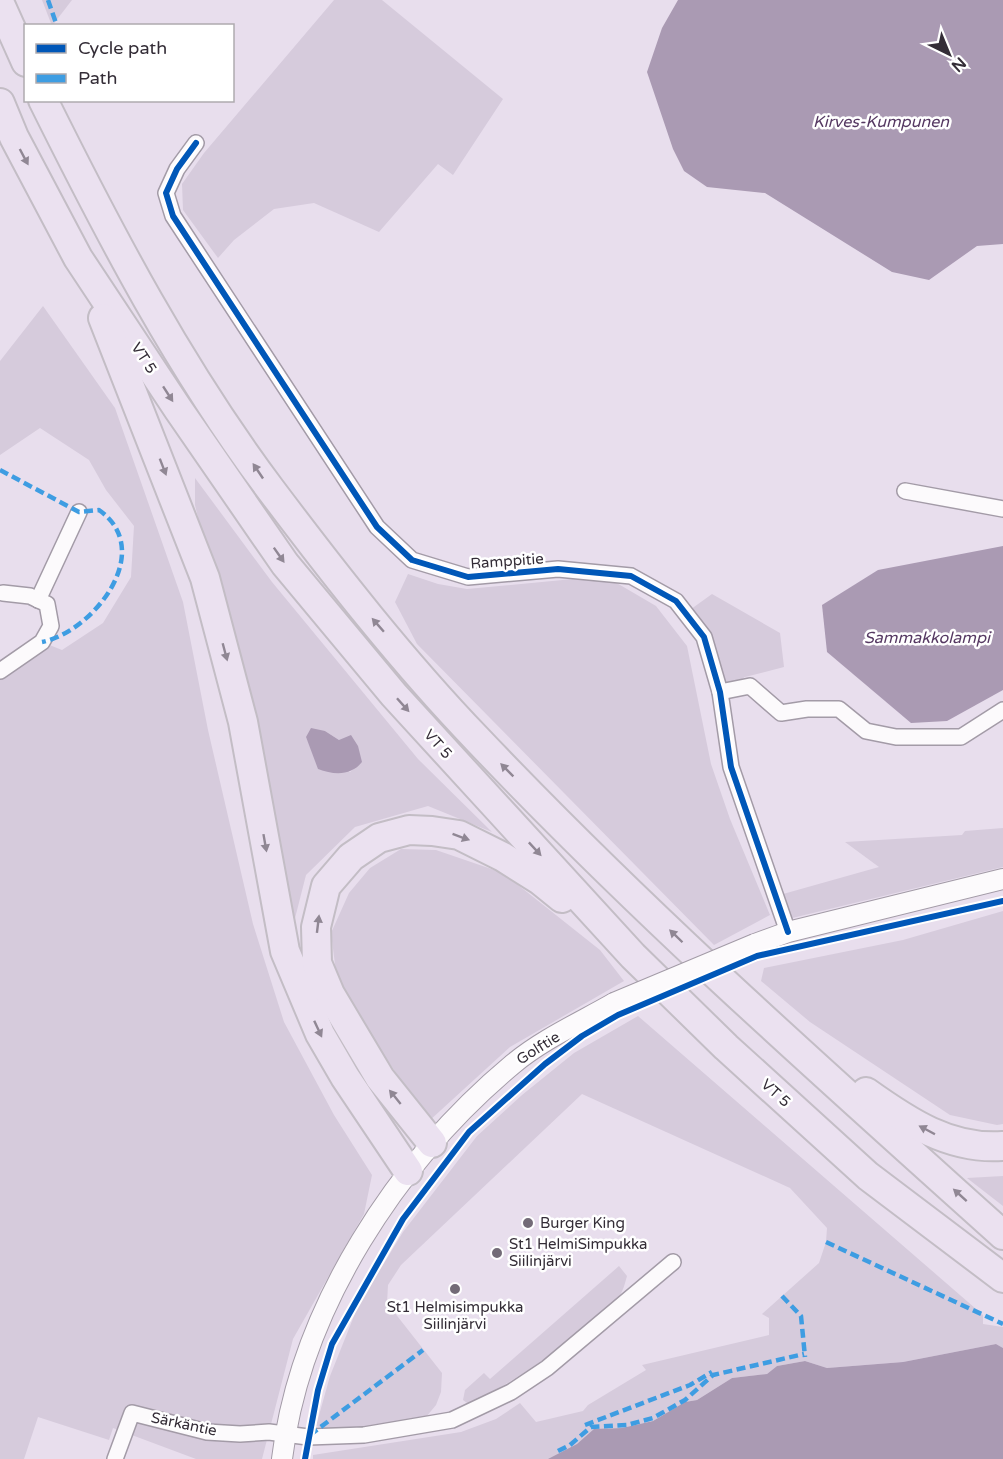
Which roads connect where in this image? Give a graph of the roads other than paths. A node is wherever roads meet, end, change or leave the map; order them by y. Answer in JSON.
{"nodes":[{"id":1,"x":0,"y":4,"type":"edge"},
{"id":2,"x":24,"y":58,"type":"edge"},
{"id":3,"x":44,"y":102,"type":"edge"},
{"id":4,"x":0,"y":104,"type":"edge"},
{"id":5,"x":196,"y":143,"type":"dead end"},
{"id":6,"x":78,"y":258,"type":"junction"},
{"id":7,"x":905,"y":491,"type":"dead end"},
{"id":8,"x":1003,"y":509,"type":"edge"},
{"id":9,"x":79,"y":512,"type":"dead end"},
{"id":10,"x":3,"y":593,"type":"dead end"},
{"id":11,"x":38,"y":600,"type":"junction"},
{"id":12,"x":0,"y":671,"type":"edge"},
{"id":13,"x":720,"y":692,"type":"junction"},
{"id":14,"x":1003,"y":710,"type":"edge"},
{"id":15,"x":1003,"y":879,"type":"edge"},
{"id":16,"x":788,"y":932,"type":"junction"},
{"id":17,"x":633,"y":956,"type":"junction"},
{"id":18,"x":764,"y":1020,"type":"junction"},
{"id":19,"x":432,"y":1143,"type":"junction"},
{"id":20,"x":1003,"y":1146,"type":"edge"},
{"id":21,"x":408,"y":1171,"type":"junction"},
{"id":22,"x":1003,"y":1235,"type":"edge"},
{"id":23,"x":673,"y":1262,"type":"dead end"},
{"id":24,"x":1003,"y":1278,"type":"edge"},
{"id":25,"x":285,"y":1433,"type":"junction"},
{"id":26,"x":115,"y":1459,"type":"edge"},
{"id":27,"x":282,"y":1459,"type":"edge"}],
"edges":[{"from":1,"to":2,"type":"highway"},
{"from":18,"to":3,"type":"highway","name":"VT 5","one_way":true},
{"from":4,"to":6,"type":"highway","name":"VT 5","one_way":true},
{"from":5,"to":13,"type":"street","name":"Ramppitie"},
{"from":6,"to":17,"type":"highway","name":"VT 5","one_way":true},
{"from":6,"to":21,"type":"highway","one_way":true},
{"from":7,"to":8,"type":"street"},
{"from":9,"to":11,"type":"street"},
{"from":10,"to":11,"type":"street"},
{"from":11,"to":12,"type":"street"},
{"from":13,"to":14,"type":"street"},
{"from":13,"to":16,"type":"street","name":"Ramppitie"},
{"from":15,"to":16,"type":"street","name":"Golftie"},
{"from":16,"to":19,"type":"street","name":"Golftie","bridge":true},
{"from":19,"to":17,"type":"highway","one_way":true},
{"from":17,"to":24,"type":"highway","name":"VT 5"},
{"from":20,"to":18,"type":"highway","one_way":true},
{"from":22,"to":18,"type":"highway","name":"VT 5","one_way":true},
{"from":19,"to":21,"type":"street","name":"Golftie"},
{"from":21,"to":25,"type":"street","name":"Golftie"},
{"from":23,"to":25,"type":"street"},
{"from":25,"to":26,"type":"street","name":"Särkäntie"},
{"from":25,"to":27,"type":"street","name":"Golftie"}]}
